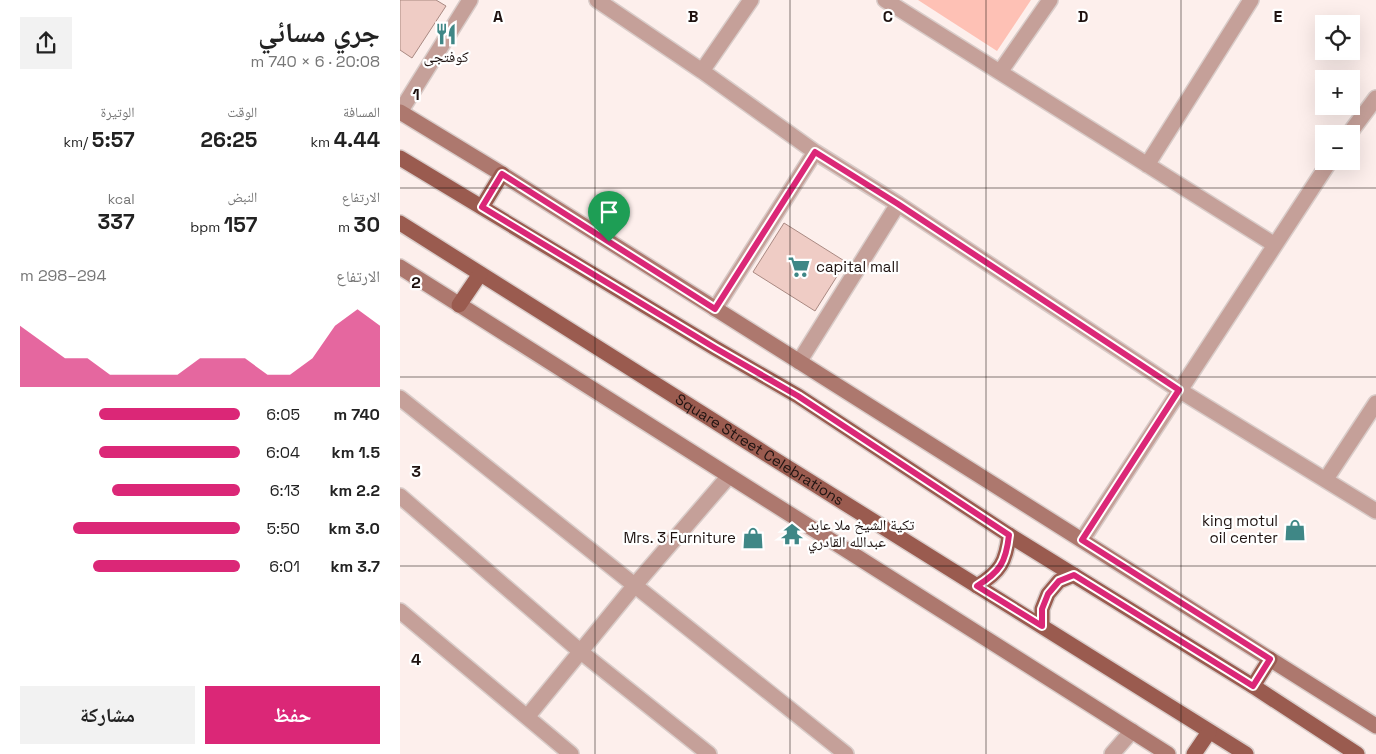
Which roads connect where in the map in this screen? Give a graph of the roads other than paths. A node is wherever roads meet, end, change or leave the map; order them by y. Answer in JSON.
{"nodes":[{"id":1,"x":470,"y":0,"type":"edge"},
{"id":2,"x":597,"y":0,"type":"edge"},
{"id":3,"x":751,"y":0,"type":"edge"},
{"id":4,"x":885,"y":0,"type":"edge"},
{"id":5,"x":1050,"y":0,"type":"edge"},
{"id":6,"x":1251,"y":0,"type":"edge"},
{"id":7,"x":702,"y":71,"type":"junction"},
{"id":8,"x":1000,"y":72,"type":"junction"},
{"id":9,"x":1376,"y":98,"type":"edge"},
{"id":10,"x":400,"y":112,"type":"edge"},
{"id":11,"x":1356,"y":125,"type":"edge"},
{"id":12,"x":815,"y":152,"type":"junction"},
{"id":13,"x":400,"y":158,"type":"edge"},
{"id":14,"x":1147,"y":164,"type":"junction"},
{"id":15,"x":1324,"y":170,"type":"edge"},
{"id":16,"x":502,"y":174,"type":"junction"},
{"id":17,"x":898,"y":204,"type":"junction"},
{"id":18,"x":482,"y":207,"type":"junction"},
{"id":19,"x":400,"y":223,"type":"edge"},
{"id":20,"x":1275,"y":245,"type":"junction"},
{"id":21,"x":400,"y":267,"type":"edge"},
{"id":22,"x":480,"y":274,"type":"junction"},
{"id":23,"x":459,"y":304,"type":"junction"},
{"id":24,"x":715,"y":309,"type":"junction"},
{"id":25,"x":799,"y":362,"type":"junction"},
{"id":26,"x":1179,"y":390,"type":"junction"},
{"id":27,"x":400,"y":398,"type":"edge"},
{"id":28,"x":1376,"y":403,"type":"edge"},
{"id":29,"x":729,"y":476,"type":"junction"},
{"id":30,"x":1326,"y":479,"type":"junction"},
{"id":31,"x":400,"y":496,"type":"edge"},
{"id":32,"x":1376,"y":511,"type":"edge"},
{"id":33,"x":1009,"y":535,"type":"junction"},
{"id":34,"x":1082,"y":540,"type":"junction"},
{"id":35,"x":1074,"y":575,"type":"junction"},
{"id":36,"x":635,"y":585,"type":"junction"},
{"id":37,"x":977,"y":586,"type":"junction"},
{"id":38,"x":400,"y":611,"type":"edge"},
{"id":39,"x":1042,"y":626,"type":"junction"},
{"id":40,"x":581,"y":652,"type":"junction"},
{"id":41,"x":1270,"y":659,"type":"junction"},
{"id":42,"x":1253,"y":686,"type":"junction"},
{"id":43,"x":527,"y":717,"type":"junction"},
{"id":44,"x":1376,"y":726,"type":"edge"},
{"id":45,"x":1132,"y":731,"type":"junction"},
{"id":46,"x":1209,"y":732,"type":"junction"},
{"id":47,"x":571,"y":754,"type":"edge"},
{"id":48,"x":710,"y":754,"type":"edge"},
{"id":49,"x":846,"y":754,"type":"edge"},
{"id":50,"x":1112,"y":754,"type":"edge"},
{"id":51,"x":1168,"y":754,"type":"edge"},
{"id":52,"x":1194,"y":754,"type":"edge"},
{"id":53,"x":1246,"y":754,"type":"edge"},
{"id":54,"x":1357,"y":754,"type":"edge"}],
"edges":[{"from":1,"to":10,"type":"street"},
{"from":2,"to":7,"type":"street"},
{"from":3,"to":7,"type":"street"},
{"from":4,"to":8,"type":"street"},
{"from":5,"to":8,"type":"street"},
{"from":6,"to":14,"type":"street"},
{"from":7,"to":12,"type":"street"},
{"from":8,"to":14,"type":"street"},
{"from":9,"to":11,"type":"street"},
{"from":10,"to":16,"type":"main road"},
{"from":12,"to":17,"type":"street"},
{"from":12,"to":24,"type":"street"},
{"from":13,"to":18,"type":"main road"},
{"from":14,"to":20,"type":"street"},
{"from":15,"to":20,"type":"street"},
{"from":16,"to":18,"type":"main road"},
{"from":16,"to":24,"type":"main road"},
{"from":17,"to":25,"type":"street"},
{"from":17,"to":26,"type":"street"},
{"from":18,"to":33,"type":"main road"},
{"from":19,"to":22,"type":"main road","name":"Square Street Celebrations"},
{"from":20,"to":26,"type":"street"},
{"from":21,"to":23,"type":"main road"},
{"from":22,"to":23,"type":"main road"},
{"from":22,"to":37,"type":"main road","name":"Square Street Celebrations"},
{"from":23,"to":29,"type":"main road"},
{"from":24,"to":25,"type":"main road"},
{"from":25,"to":34,"type":"main road"},
{"from":26,"to":30,"type":"street"},
{"from":26,"to":34,"type":"street"},
{"from":27,"to":36,"type":"street"},
{"from":28,"to":30,"type":"street"},
{"from":29,"to":36,"type":"street"},
{"from":29,"to":45,"type":"main road"},
{"from":30,"to":32,"type":"street"},
{"from":31,"to":40,"type":"street"},
{"from":33,"to":35,"type":"main road"},
{"from":33,"to":37,"type":"main road"},
{"from":34,"to":41,"type":"main road"},
{"from":35,"to":39,"type":"main road"},
{"from":35,"to":42,"type":"main road"},
{"from":36,"to":40,"type":"street"},
{"from":36,"to":49,"type":"street"},
{"from":37,"to":39,"type":"main road","name":"Square Street Celebrations"},
{"from":38,"to":43,"type":"street"},
{"from":39,"to":46,"type":"main road","name":"Square Street Celebrations"},
{"from":40,"to":43,"type":"street"},
{"from":40,"to":48,"type":"street"},
{"from":41,"to":42,"type":"main road"},
{"from":41,"to":44,"type":"main road"},
{"from":42,"to":54,"type":"main road"},
{"from":43,"to":47,"type":"street"},
{"from":45,"to":50,"type":"street"},
{"from":45,"to":51,"type":"main road"},
{"from":46,"to":52,"type":"main road"},
{"from":46,"to":53,"type":"main road","name":"Square Street Celebrations"}]}
